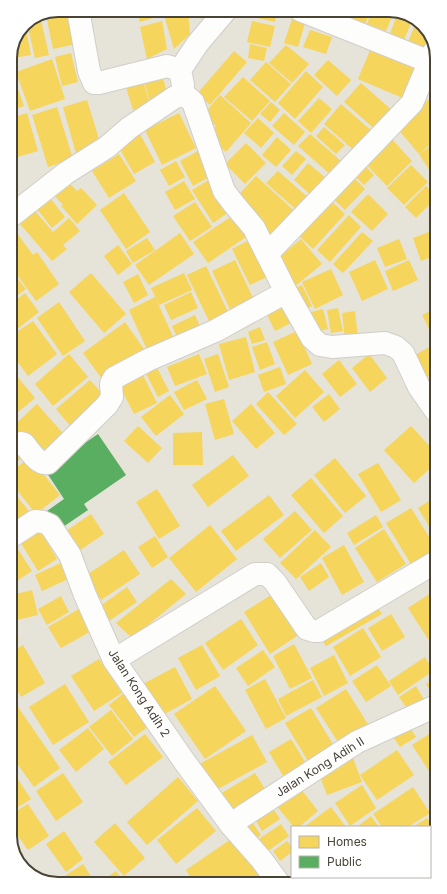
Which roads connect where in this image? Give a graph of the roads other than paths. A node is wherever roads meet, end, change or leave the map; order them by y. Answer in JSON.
{"nodes":[{"id":1,"x":79,"y":17,"type":"edge"},
{"id":2,"x":220,"y":17,"type":"edge"},
{"id":3,"x":320,"y":17,"type":"edge"},
{"id":4,"x":430,"y":56,"type":"edge"},
{"id":5,"x":430,"y":62,"type":"edge"},
{"id":6,"x":180,"y":70,"type":"junction"},
{"id":7,"x":185,"y":95,"type":"junction"},
{"id":8,"x":17,"y":211,"type":"edge"},
{"id":9,"x":267,"y":254,"type":"junction"},
{"id":10,"x":286,"y":292,"type":"junction"},
{"id":11,"x":430,"y":403,"type":"edge"},
{"id":12,"x":17,"y":443,"type":"edge"},
{"id":13,"x":17,"y":533,"type":"edge"},
{"id":14,"x":430,"y":566,"type":"edge"},
{"id":15,"x":114,"y":660,"type":"junction"},
{"id":16,"x":430,"y":709,"type":"edge"},
{"id":17,"x":230,"y":825,"type":"junction"},
{"id":18,"x":274,"y":877,"type":"edge"}],
"edges":[{"from":1,"to":6,"type":"street"},
{"from":2,"to":6,"type":"street"},
{"from":3,"to":4,"type":"street"},
{"from":5,"to":9,"type":"street"},
{"from":6,"to":7,"type":"street"},
{"from":7,"to":8,"type":"street"},
{"from":7,"to":9,"type":"street"},
{"from":9,"to":10,"type":"street"},
{"from":10,"to":11,"type":"street"},
{"from":10,"to":12,"type":"street"},
{"from":13,"to":15,"type":"street","name":"Jalan Kong Adih 2"},
{"from":14,"to":15,"type":"street"},
{"from":15,"to":17,"type":"street","name":"Jalan Kong Adih 2"},
{"from":16,"to":17,"type":"street","name":"Jalan Kong Adih II"},
{"from":17,"to":18,"type":"street","name":"Jalan Kong Adih 2"}]}
